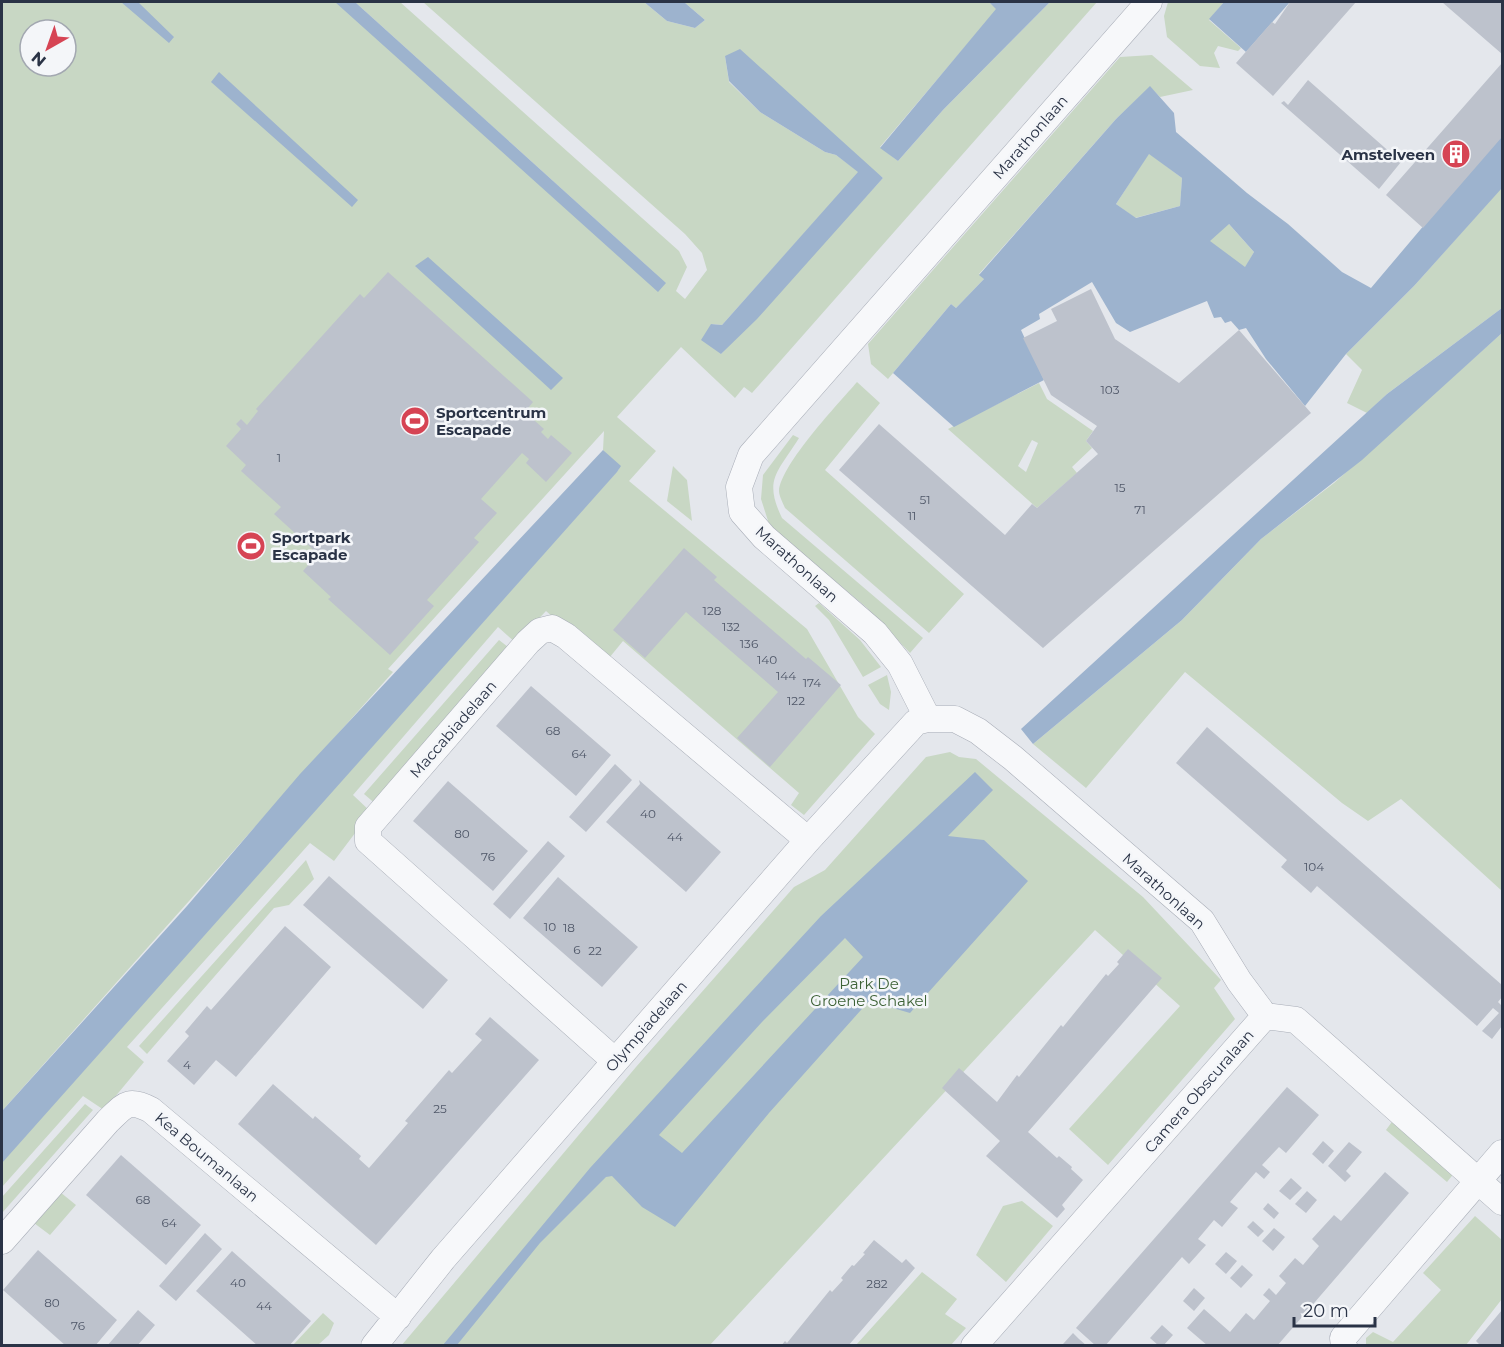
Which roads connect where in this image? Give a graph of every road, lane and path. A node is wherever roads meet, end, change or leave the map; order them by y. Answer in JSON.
{"nodes":[{"id":1,"x":1149,"y":2,"type":"edge"},
{"id":2,"x":928,"y":718,"type":"junction"},
{"id":3,"x":808,"y":840,"type":"junction"},
{"id":4,"x":1265,"y":1016,"type":"junction"},
{"id":5,"x":615,"y":1061,"type":"junction"},
{"id":6,"x":1503,"y":1153,"type":"edge"},
{"id":7,"x":1479,"y":1182,"type":"junction"},
{"id":8,"x":1503,"y":1202,"type":"edge"},
{"id":9,"x":2,"y":1241,"type":"edge"},
{"id":10,"x":398,"y":1317,"type":"junction"},
{"id":11,"x":374,"y":1346,"type":"edge"},
{"id":12,"x":974,"y":1346,"type":"edge"},
{"id":13,"x":1344,"y":1346,"type":"edge"}],
"edges":[{"from":1,"to":2,"type":"street","name":"Marathonlaan"},
{"from":2,"to":3,"type":"street","name":"Olympiadelaan"},
{"from":2,"to":4,"type":"street","name":"Marathonlaan"},
{"from":3,"to":5,"type":"street","name":"Olympiadelaan"},
{"from":3,"to":5,"type":"street","name":"Maccabiadelaan"},
{"from":4,"to":7,"type":"street","name":"Camera Obscuralaan"},
{"from":4,"to":12,"type":"street","name":"Camera Obscuralaan"},
{"from":5,"to":10,"type":"street","name":"Olympiadelaan"},
{"from":6,"to":7,"type":"street"},
{"from":7,"to":8,"type":"street","name":"Camera Obscuralaan"},
{"from":7,"to":13,"type":"street"},
{"from":9,"to":10,"type":"street","name":"Kea Boumanlaan"},
{"from":10,"to":11,"type":"street","name":"Olympiadelaan"}]}
